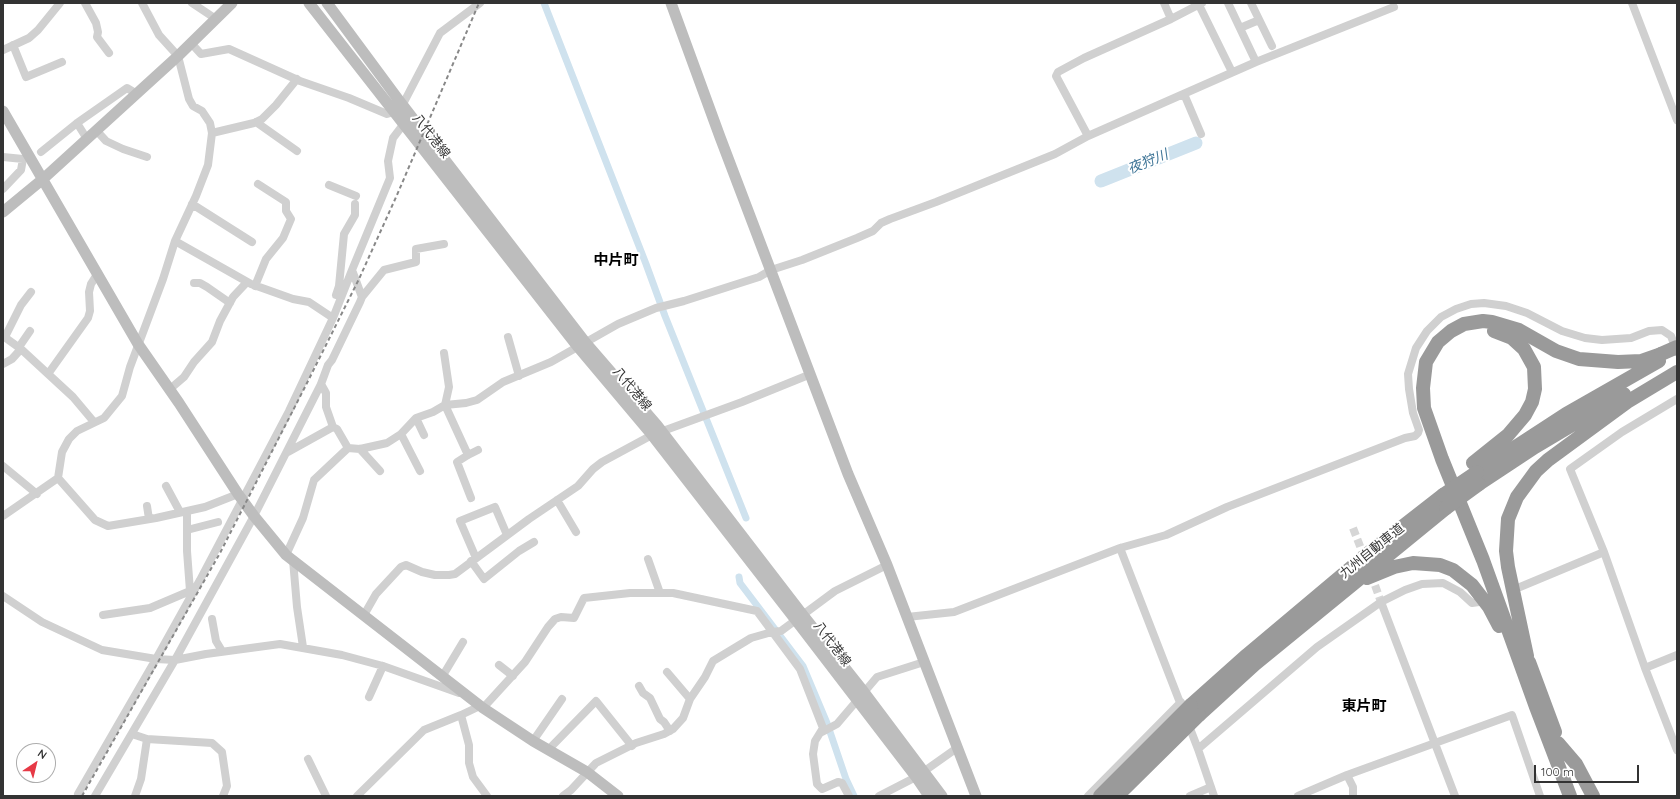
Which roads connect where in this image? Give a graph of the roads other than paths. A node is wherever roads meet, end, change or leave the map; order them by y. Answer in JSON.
{"nodes":[{"id":1,"x":60,"y":3,"type":"edge"},
{"id":2,"x":85,"y":3,"type":"edge"},
{"id":3,"x":142,"y":3,"type":"edge"},
{"id":4,"x":192,"y":3,"type":"edge"},
{"id":5,"x":232,"y":3,"type":"edge"},
{"id":6,"x":309,"y":3,"type":"edge"},
{"id":7,"x":327,"y":3,"type":"edge"},
{"id":8,"x":480,"y":3,"type":"edge"},
{"id":9,"x":671,"y":3,"type":"edge"},
{"id":10,"x":1164,"y":3,"type":"edge"},
{"id":11,"x":1228,"y":3,"type":"edge"},
{"id":12,"x":1251,"y":3,"type":"edge"},
{"id":13,"x":1632,"y":3,"type":"edge"},
{"id":14,"x":1200,"y":4,"type":"edge"},
{"id":15,"x":1394,"y":7,"type":"dead end"},
{"id":16,"x":216,"y":19,"type":"junction"},
{"id":17,"x":1171,"y":19,"type":"junction"},
{"id":18,"x":1259,"y":20,"type":"junction"},
{"id":19,"x":1240,"y":28,"type":"junction"},
{"id":20,"x":191,"y":43,"type":"junction"},
{"id":21,"x":13,"y":45,"type":"junction"},
{"id":22,"x":1272,"y":46,"type":"dead end"},
{"id":23,"x":3,"y":50,"type":"edge"},
{"id":24,"x":109,"y":53,"type":"dead end"},
{"id":25,"x":178,"y":56,"type":"junction"},
{"id":26,"x":62,"y":62,"type":"dead end"},
{"id":27,"x":1256,"y":62,"type":"junction"},
{"id":28,"x":1232,"y":72,"type":"junction"},
{"id":29,"x":297,"y":79,"type":"junction"},
{"id":30,"x":137,"y":94,"type":"junction"},
{"id":31,"x":1184,"y":94,"type":"junction"},
{"id":32,"x":399,"y":108,"type":"junction"},
{"id":33,"x":3,"y":111,"type":"edge"},
{"id":34,"x":410,"y":114,"type":"junction"},
{"id":35,"x":1677,"y":120,"type":"edge"},
{"id":36,"x":256,"y":122,"type":"junction"},
{"id":37,"x":77,"y":123,"type":"junction"},
{"id":38,"x":404,"y":125,"type":"junction"},
{"id":39,"x":96,"y":130,"type":"junction"},
{"id":40,"x":212,"y":133,"type":"junction"},
{"id":41,"x":1201,"y":134,"type":"dead end"},
{"id":42,"x":1088,"y":136,"type":"junction"},
{"id":43,"x":87,"y":139,"type":"junction"},
{"id":44,"x":297,"y":151,"type":"dead end"},
{"id":45,"x":41,"y":152,"type":"dead end"},
{"id":46,"x":3,"y":157,"type":"edge"},
{"id":47,"x":147,"y":157,"type":"dead end"},
{"id":48,"x":43,"y":179,"type":"junction"},
{"id":49,"x":258,"y":184,"type":"dead end"},
{"id":50,"x":329,"y":186,"type":"dead end"},
{"id":51,"x":3,"y":189,"type":"edge"},
{"id":52,"x":192,"y":204,"type":"junction"},
{"id":53,"x":5,"y":208,"type":"edge"},
{"id":54,"x":175,"y":241,"type":"junction"},
{"id":55,"x":252,"y":242,"type":"dead end"},
{"id":56,"x":444,"y":244,"type":"dead end"},
{"id":57,"x":352,"y":270,"type":"junction"},
{"id":58,"x":771,"y":270,"type":"junction"},
{"id":59,"x":98,"y":273,"type":"junction"},
{"id":60,"x":194,"y":283,"type":"dead end"},
{"id":61,"x":251,"y":284,"type":"junction"},
{"id":62,"x":31,"y":292,"type":"dead end"},
{"id":63,"x":362,"y":297,"type":"junction"},
{"id":64,"x":230,"y":304,"type":"junction"},
{"id":65,"x":331,"y":317,"type":"junction"},
{"id":66,"x":30,"y":331,"type":"dead end"},
{"id":67,"x":4,"y":336,"type":"edge"},
{"id":68,"x":508,"y":337,"type":"dead end"},
{"id":69,"x":1675,"y":339,"type":"edge"},
{"id":70,"x":138,"y":344,"type":"junction"},
{"id":71,"x":582,"y":345,"type":"junction"},
{"id":72,"x":20,"y":348,"type":"junction"},
{"id":73,"x":444,"y":352,"type":"dead end"},
{"id":74,"x":1677,"y":352,"type":"edge"},
{"id":75,"x":3,"y":364,"type":"edge"},
{"id":76,"x":1670,"y":366,"type":"edge"},
{"id":77,"x":48,"y":374,"type":"junction"},
{"id":78,"x":811,"y":374,"type":"junction"},
{"id":79,"x":519,"y":376,"type":"junction"},
{"id":80,"x":321,"y":384,"type":"junction"},
{"id":81,"x":170,"y":389,"type":"junction"},
{"id":82,"x":1677,"y":399,"type":"edge"},
{"id":83,"x":445,"y":405,"type":"junction"},
{"id":84,"x":416,"y":418,"type":"junction"},
{"id":85,"x":94,"y":422,"type":"junction"},
{"id":86,"x":333,"y":427,"type":"junction"},
{"id":87,"x":656,"y":433,"type":"junction"},
{"id":88,"x":401,"y":434,"type":"junction"},
{"id":89,"x":424,"y":434,"type":"dead end"},
{"id":90,"x":348,"y":448,"type":"junction"},
{"id":91,"x":360,"y":449,"type":"junction"},
{"id":92,"x":478,"y":450,"type":"dead end"},
{"id":93,"x":288,"y":452,"type":"junction"},
{"id":94,"x":468,"y":455,"type":"junction"},
{"id":95,"x":3,"y":466,"type":"edge"},
{"id":96,"x":380,"y":470,"type":"dead end"},
{"id":97,"x":420,"y":471,"type":"dead end"},
{"id":98,"x":1476,"y":473,"type":"junction"},
{"id":99,"x":58,"y":478,"type":"junction"},
{"id":100,"x":166,"y":486,"type":"dead end"},
{"id":101,"x":36,"y":494,"type":"junction"},
{"id":102,"x":240,"y":497,"type":"junction"},
{"id":103,"x":1443,"y":497,"type":"junction"},
{"id":104,"x":471,"y":498,"type":"dead end"},
{"id":105,"x":557,"y":500,"type":"junction"},
{"id":106,"x":147,"y":506,"type":"dead end"},
{"id":107,"x":183,"y":512,"type":"junction"},
{"id":108,"x":3,"y":516,"type":"edge"},
{"id":109,"x":254,"y":516,"type":"junction"},
{"id":110,"x":149,"y":519,"type":"junction"},
{"id":111,"x":218,"y":522,"type":"dead end"},
{"id":112,"x":187,"y":530,"type":"junction"},
{"id":113,"x":576,"y":532,"type":"dead end"},
{"id":114,"x":507,"y":535,"type":"junction"},
{"id":115,"x":534,"y":542,"type":"dead end"},
{"id":116,"x":1120,"y":548,"type":"junction"},
{"id":117,"x":1604,"y":552,"type":"junction"},
{"id":118,"x":289,"y":558,"type":"junction"},
{"id":119,"x":648,"y":559,"type":"dead end"},
{"id":120,"x":474,"y":560,"type":"junction"},
{"id":121,"x":887,"y":565,"type":"junction"},
{"id":122,"x":1520,"y":587,"type":"dead end"},
{"id":123,"x":1345,"y":590,"type":"junction"},
{"id":124,"x":660,"y":593,"type":"junction"},
{"id":125,"x":3,"y":596,"type":"edge"},
{"id":126,"x":1381,"y":602,"type":"junction"},
{"id":127,"x":1479,"y":602,"type":"dead end"},
{"id":128,"x":103,"y":615,"type":"dead end"},
{"id":129,"x":364,"y":615,"type":"junction"},
{"id":130,"x":799,"y":617,"type":"junction"},
{"id":131,"x":907,"y":617,"type":"junction"},
{"id":132,"x":212,"y":619,"type":"dead end"},
{"id":133,"x":775,"y":631,"type":"junction"},
{"id":134,"x":464,"y":642,"type":"dead end"},
{"id":135,"x":220,"y":647,"type":"junction"},
{"id":136,"x":303,"y":647,"type":"junction"},
{"id":137,"x":1677,"y":655,"type":"edge"},
{"id":138,"x":156,"y":659,"type":"junction"},
{"id":139,"x":175,"y":660,"type":"junction"},
{"id":140,"x":1524,"y":661,"type":"junction"},
{"id":141,"x":924,"y":662,"type":"junction"},
{"id":142,"x":499,"y":664,"type":"dead end"},
{"id":143,"x":383,"y":666,"type":"junction"},
{"id":144,"x":1644,"y":668,"type":"junction"},
{"id":145,"x":667,"y":672,"type":"dead end"},
{"id":146,"x":513,"y":676,"type":"junction"},
{"id":147,"x":442,"y":677,"type":"junction"},
{"id":148,"x":639,"y":686,"type":"dead end"},
{"id":149,"x":468,"y":696,"type":"junction"},
{"id":150,"x":861,"y":696,"type":"junction"},
{"id":151,"x":369,"y":697,"type":"dead end"},
{"id":152,"x":562,"y":699,"type":"dead end"},
{"id":153,"x":690,"y":699,"type":"junction"},
{"id":154,"x":481,"y":707,"type":"junction"},
{"id":155,"x":1190,"y":707,"type":"junction"},
{"id":156,"x":461,"y":716,"type":"junction"},
{"id":157,"x":670,"y":731,"type":"junction"},
{"id":158,"x":822,"y":731,"type":"junction"},
{"id":159,"x":132,"y":734,"type":"junction"},
{"id":160,"x":147,"y":739,"type":"junction"},
{"id":161,"x":533,"y":741,"type":"junction"},
{"id":162,"x":1558,"y":743,"type":"junction"},
{"id":163,"x":1434,"y":744,"type":"junction"},
{"id":164,"x":632,"y":746,"type":"junction"},
{"id":165,"x":957,"y":748,"type":"junction"},
{"id":166,"x":549,"y":749,"type":"junction"},
{"id":167,"x":1198,"y":749,"type":"junction"},
{"id":168,"x":1677,"y":750,"type":"edge"},
{"id":169,"x":1555,"y":758,"type":"junction"},
{"id":170,"x":308,"y":759,"type":"dead end"},
{"id":171,"x":588,"y":772,"type":"junction"},
{"id":172,"x":920,"y":774,"type":"junction"},
{"id":173,"x":1347,"y":775,"type":"junction"},
{"id":174,"x":1212,"y":787,"type":"junction"},
{"id":175,"x":78,"y":794,"type":"dead end"},
{"id":176,"x":567,"y":795,"type":"edge"},
{"id":177,"x":95,"y":796,"type":"edge"},
{"id":178,"x":135,"y":796,"type":"edge"},
{"id":179,"x":223,"y":796,"type":"edge"},
{"id":180,"x":326,"y":796,"type":"edge"},
{"id":181,"x":357,"y":796,"type":"edge"},
{"id":182,"x":487,"y":796,"type":"edge"},
{"id":183,"x":618,"y":796,"type":"edge"},
{"id":184,"x":849,"y":796,"type":"edge"},
{"id":185,"x":879,"y":796,"type":"edge"},
{"id":186,"x":929,"y":796,"type":"edge"},
{"id":187,"x":942,"y":796,"type":"edge"},
{"id":188,"x":976,"y":796,"type":"edge"},
{"id":189,"x":1088,"y":796,"type":"edge"},
{"id":190,"x":1100,"y":796,"type":"edge"},
{"id":191,"x":1117,"y":796,"type":"edge"},
{"id":192,"x":1190,"y":796,"type":"edge"},
{"id":193,"x":1214,"y":796,"type":"edge"},
{"id":194,"x":1298,"y":796,"type":"edge"},
{"id":195,"x":1352,"y":796,"type":"edge"},
{"id":196,"x":1455,"y":796,"type":"edge"},
{"id":197,"x":1540,"y":796,"type":"edge"},
{"id":198,"x":1562,"y":796,"type":"edge"},
{"id":199,"x":1570,"y":796,"type":"edge"},
{"id":200,"x":1580,"y":796,"type":"edge"},
{"id":201,"x":1593,"y":796,"type":"edge"}],
"edges":[{"from":1,"to":21,"type":"street"},
{"from":2,"to":24,"type":"street"},
{"from":3,"to":25,"type":"street"},
{"from":4,"to":16,"type":"street"},
{"from":5,"to":16,"type":"street"},
{"from":6,"to":32,"type":"street","name":"八代港線"},
{"from":7,"to":32,"type":"street","name":"八代港線"},
{"from":8,"to":32,"type":"street"},
{"from":9,"to":58,"type":"street"},
{"from":10,"to":17,"type":"street"},
{"from":11,"to":19,"type":"street"},
{"from":12,"to":18,"type":"street"},
{"from":13,"to":35,"type":"street"},
{"from":14,"to":17,"type":"street"},
{"from":14,"to":28,"type":"street"},
{"from":15,"to":27,"type":"street"},
{"from":16,"to":20,"type":"street"},
{"from":17,"to":42,"type":"street"},
{"from":18,"to":19,"type":"street"},
{"from":18,"to":22,"type":"street"},
{"from":19,"to":27,"type":"street"},
{"from":20,"to":25,"type":"street"},
{"from":20,"to":29,"type":"street"},
{"from":21,"to":23,"type":"street"},
{"from":21,"to":26,"type":"street"},
{"from":25,"to":30,"type":"street"},
{"from":25,"to":40,"type":"street"},
{"from":27,"to":28,"type":"street"},
{"from":28,"to":31,"type":"street"},
{"from":29,"to":32,"type":"street"},
{"from":29,"to":36,"type":"street"},
{"from":30,"to":37,"type":"street"},
{"from":30,"to":39,"type":"street"},
{"from":31,"to":41,"type":"street"},
{"from":31,"to":42,"type":"street"},
{"from":32,"to":34,"type":"street","name":"八代港線"},
{"from":32,"to":38,"type":"street","name":"八代港線"},
{"from":33,"to":48,"type":"street"},
{"from":34,"to":38,"type":"street"},
{"from":34,"to":71,"type":"street","name":"八代港線"},
{"from":36,"to":40,"type":"street"},
{"from":36,"to":44,"type":"street"},
{"from":37,"to":43,"type":"street"},
{"from":37,"to":45,"type":"street"},
{"from":38,"to":57,"type":"street"},
{"from":38,"to":71,"type":"street","name":"八代港線"},
{"from":39,"to":43,"type":"street"},
{"from":39,"to":47,"type":"street"},
{"from":40,"to":52,"type":"street"},
{"from":42,"to":58,"type":"street"},
{"from":43,"to":48,"type":"street"},
{"from":46,"to":51,"type":"street"},
{"from":48,"to":53,"type":"street"},
{"from":48,"to":59,"type":"street"},
{"from":49,"to":61,"type":"street"},
{"from":50,"to":65,"type":"street"},
{"from":52,"to":54,"type":"street"},
{"from":52,"to":55,"type":"street"},
{"from":54,"to":61,"type":"street"},
{"from":54,"to":70,"type":"street"},
{"from":56,"to":63,"type":"street"},
{"from":57,"to":63,"type":"street"},
{"from":57,"to":65,"type":"street"},
{"from":58,"to":71,"type":"street"},
{"from":58,"to":78,"type":"street"},
{"from":59,"to":70,"type":"street"},
{"from":59,"to":77,"type":"street"},
{"from":60,"to":64,"type":"street"},
{"from":61,"to":64,"type":"street"},
{"from":61,"to":65,"type":"street"},
{"from":62,"to":67,"type":"street"},
{"from":63,"to":80,"type":"street"},
{"from":64,"to":81,"type":"street"},
{"from":65,"to":102,"type":"street"},
{"from":66,"to":72,"type":"street"},
{"from":67,"to":72,"type":"street"},
{"from":68,"to":79,"type":"street"},
{"from":69,"to":74,"type":"street"},
{"from":69,"to":76,"type":"highway","bridge":true},
{"from":69,"to":116,"type":"street"},
{"from":70,"to":81,"type":"street"},
{"from":70,"to":85,"type":"street"},
{"from":71,"to":79,"type":"street"},
{"from":71,"to":87,"type":"street","name":"八代港線"},
{"from":72,"to":75,"type":"street"},
{"from":72,"to":77,"type":"street"},
{"from":73,"to":83,"type":"street"},
{"from":74,"to":76,"type":"highway","name":"九州自動車道"},
{"from":76,"to":98,"type":"highway","name":"九州自動車道"},
{"from":76,"to":140,"type":"highway"},
{"from":76,"to":140,"type":"highway"},
{"from":77,"to":85,"type":"street"},
{"from":78,"to":87,"type":"street"},
{"from":78,"to":121,"type":"street"},
{"from":79,"to":83,"type":"street"},
{"from":80,"to":86,"type":"street"},
{"from":80,"to":93,"type":"street"},
{"from":81,"to":102,"type":"street"},
{"from":82,"to":117,"type":"street"},
{"from":83,"to":84,"type":"street"},
{"from":83,"to":94,"type":"street"},
{"from":84,"to":88,"type":"street"},
{"from":84,"to":89,"type":"street"},
{"from":85,"to":99,"type":"street"},
{"from":86,"to":90,"type":"street"},
{"from":86,"to":93,"type":"street"},
{"from":87,"to":105,"type":"street"},
{"from":87,"to":130,"type":"street","name":"八代港線"},
{"from":88,"to":91,"type":"street"},
{"from":88,"to":97,"type":"street"},
{"from":90,"to":91,"type":"street"},
{"from":90,"to":118,"type":"street"},
{"from":91,"to":96,"type":"street"},
{"from":92,"to":94,"type":"street"},
{"from":93,"to":109,"type":"street"},
{"from":94,"to":104,"type":"street"},
{"from":95,"to":101,"type":"street"},
{"from":98,"to":103,"type":"highway","name":"九州自動車道","bridge":true},
{"from":98,"to":140,"type":"highway"},
{"from":99,"to":101,"type":"street"},
{"from":99,"to":110,"type":"street"},
{"from":100,"to":107,"type":"street"},
{"from":101,"to":108,"type":"street"},
{"from":102,"to":107,"type":"street"},
{"from":102,"to":109,"type":"street"},
{"from":102,"to":138,"type":"street"},
{"from":103,"to":123,"type":"highway","name":"九州自動車道"},
{"from":103,"to":155,"type":"highway","name":"九州自動車道"},
{"from":105,"to":113,"type":"street"},
{"from":105,"to":114,"type":"street"},
{"from":106,"to":110,"type":"street"},
{"from":107,"to":110,"type":"street"},
{"from":107,"to":112,"type":"street"},
{"from":109,"to":118,"type":"street"},
{"from":109,"to":139,"type":"street"},
{"from":111,"to":112,"type":"street"},
{"from":112,"to":128,"type":"street"},
{"from":114,"to":120,"type":"street"},
{"from":114,"to":120,"type":"street"},
{"from":115,"to":120,"type":"street"},
{"from":116,"to":131,"type":"street"},
{"from":116,"to":155,"type":"street"},
{"from":117,"to":122,"type":"street"},
{"from":117,"to":144,"type":"street"},
{"from":118,"to":129,"type":"street"},
{"from":118,"to":136,"type":"street"},
{"from":119,"to":124,"type":"street"},
{"from":120,"to":129,"type":"street"},
{"from":121,"to":130,"type":"street"},
{"from":121,"to":131,"type":"street"},
{"from":123,"to":140,"type":"highway"},
{"from":123,"to":155,"type":"highway","name":"九州自動車道"},
{"from":124,"to":133,"type":"street"},
{"from":124,"to":146,"type":"street"},
{"from":125,"to":138,"type":"street"},
{"from":126,"to":127,"type":"street"},
{"from":126,"to":163,"type":"street"},
{"from":126,"to":167,"type":"street"},
{"from":129,"to":147,"type":"street"},
{"from":130,"to":133,"type":"street"},
{"from":130,"to":150,"type":"street","name":"八代港線"},
{"from":131,"to":141,"type":"street"},
{"from":132,"to":135,"type":"street"},
{"from":133,"to":153,"type":"street"},
{"from":133,"to":158,"type":"street"},
{"from":134,"to":147,"type":"street"},
{"from":135,"to":136,"type":"street"},
{"from":135,"to":139,"type":"street"},
{"from":136,"to":143,"type":"street"},
{"from":137,"to":144,"type":"street"},
{"from":138,"to":139,"type":"street"},
{"from":138,"to":175,"type":"street"},
{"from":139,"to":159,"type":"street"},
{"from":140,"to":162,"type":"highway"},
{"from":140,"to":169,"type":"highway"},
{"from":141,"to":150,"type":"street"},
{"from":141,"to":165,"type":"street"},
{"from":142,"to":146,"type":"street"},
{"from":143,"to":149,"type":"street"},
{"from":143,"to":151,"type":"street"},
{"from":144,"to":168,"type":"street"},
{"from":145,"to":153,"type":"street"},
{"from":146,"to":154,"type":"street"},
{"from":147,"to":149,"type":"street"},
{"from":148,"to":157,"type":"street"},
{"from":149,"to":154,"type":"street"},
{"from":150,"to":158,"type":"street"},
{"from":150,"to":172,"type":"street","name":"八代港線"},
{"from":152,"to":161,"type":"street"},
{"from":153,"to":157,"type":"street"},
{"from":154,"to":156,"type":"street"},
{"from":154,"to":161,"type":"street"},
{"from":155,"to":167,"type":"street"},
{"from":155,"to":189,"type":"street"},
{"from":155,"to":190,"type":"highway","name":"九州自動車道","bridge":true},
{"from":155,"to":191,"type":"highway","name":"九州自動車道","bridge":true},
{"from":156,"to":181,"type":"street"},
{"from":156,"to":182,"type":"street"},
{"from":157,"to":164,"type":"street"},
{"from":158,"to":184,"type":"street"},
{"from":159,"to":160,"type":"street"},
{"from":159,"to":177,"type":"street"},
{"from":160,"to":178,"type":"street"},
{"from":160,"to":179,"type":"street"},
{"from":161,"to":166,"type":"street"},
{"from":162,"to":200,"type":"highway"},
{"from":162,"to":201,"type":"highway"},
{"from":163,"to":173,"type":"street"},
{"from":163,"to":196,"type":"street"},
{"from":163,"to":197,"type":"street"},
{"from":164,"to":166,"type":"street"},
{"from":164,"to":171,"type":"street"},
{"from":165,"to":172,"type":"street"},
{"from":165,"to":188,"type":"street"},
{"from":166,"to":171,"type":"street"},
{"from":167,"to":174,"type":"street"},
{"from":169,"to":198,"type":"highway"},
{"from":169,"to":199,"type":"highway"},
{"from":170,"to":180,"type":"street"},
{"from":171,"to":176,"type":"street"},
{"from":171,"to":183,"type":"street"},
{"from":172,"to":185,"type":"street"},
{"from":172,"to":186,"type":"street","name":"八代港線"},
{"from":172,"to":187,"type":"street","name":"八代港線"},
{"from":173,"to":194,"type":"street"},
{"from":173,"to":195,"type":"street"},
{"from":174,"to":192,"type":"street"},
{"from":174,"to":193,"type":"street"}]}
